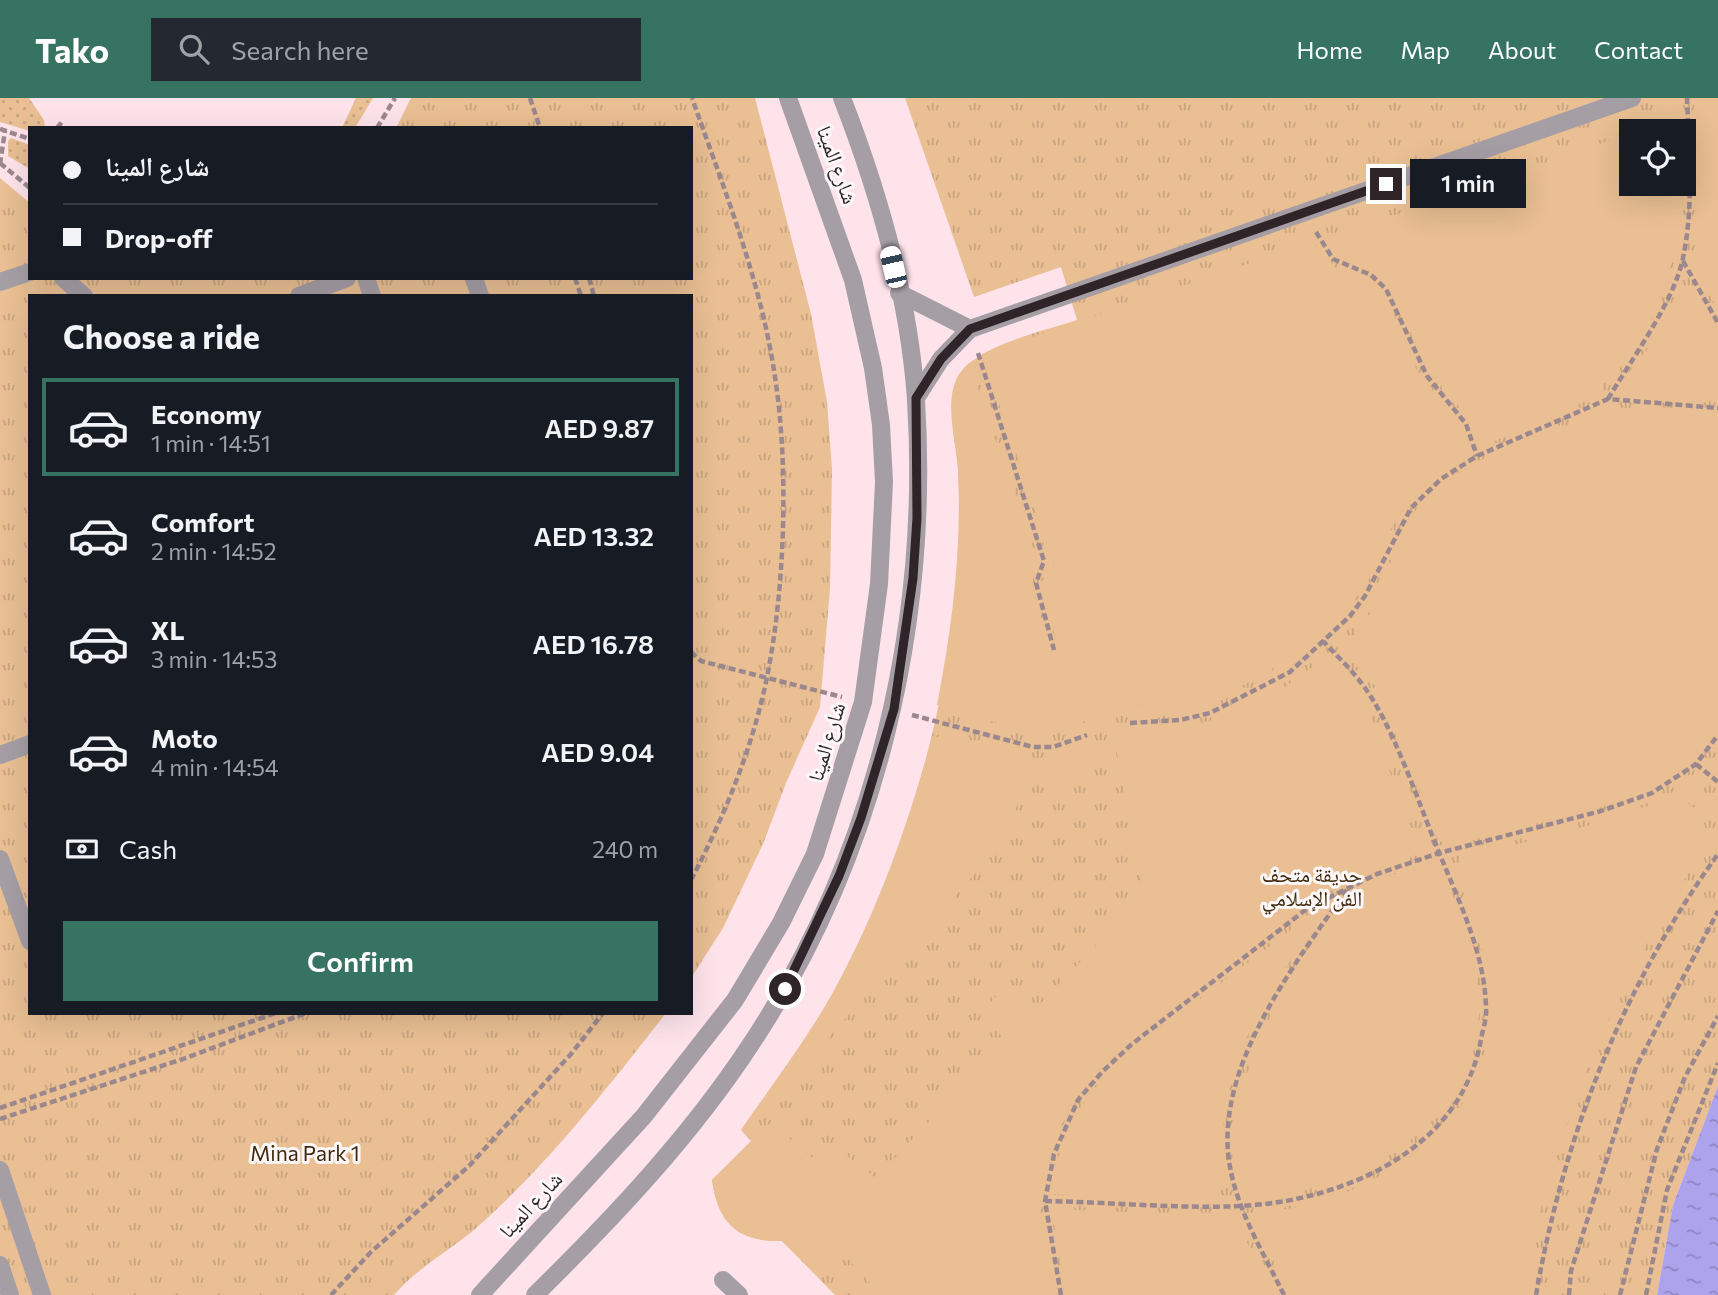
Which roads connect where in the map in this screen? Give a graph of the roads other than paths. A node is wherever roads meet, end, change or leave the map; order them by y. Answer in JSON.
{"nodes":[{"id":1,"x":789,"y":98,"type":"edge"},
{"id":2,"x":842,"y":98,"type":"edge"},
{"id":3,"x":1632,"y":98,"type":"edge"},
{"id":4,"x":1590,"y":105,"type":"edge"},
{"id":5,"x":28,"y":273,"type":"edge"},
{"id":6,"x":65,"y":280,"type":"edge"},
{"id":7,"x":342,"y":280,"type":"edge"},
{"id":8,"x":0,"y":282,"type":"edge"},
{"id":9,"x":899,"y":293,"type":"junction"},
{"id":10,"x":82,"y":294,"type":"edge"},
{"id":11,"x":304,"y":294,"type":"edge"},
{"id":12,"x":970,"y":329,"type":"junction"},
{"id":13,"x":916,"y":398,"type":"junction"},
{"id":14,"x":28,"y":745,"type":"edge"},
{"id":15,"x":0,"y":755,"type":"edge"},
{"id":16,"x":2,"y":870,"type":"edge"},
{"id":17,"x":28,"y":936,"type":"edge"},
{"id":18,"x":0,"y":1171,"type":"edge"},
{"id":19,"x":0,"y":1265,"type":"edge"},
{"id":20,"x":723,"y":1280,"type":"dead end"},
{"id":21,"x":10,"y":1295,"type":"edge"},
{"id":22,"x":42,"y":1295,"type":"edge"},
{"id":23,"x":480,"y":1295,"type":"edge"},
{"id":24,"x":535,"y":1295,"type":"edge"},
{"id":25,"x":739,"y":1295,"type":"edge"}],
"edges":[{"from":1,"to":23,"type":"street","name":"شارع المينا"},
{"from":2,"to":9,"type":"street","name":"شارع المينا"},
{"from":3,"to":4,"type":"street"},
{"from":4,"to":12,"type":"street"},
{"from":5,"to":8,"type":"street"},
{"from":6,"to":10,"type":"street"},
{"from":7,"to":11,"type":"street"},
{"from":9,"to":12,"type":"street"},
{"from":9,"to":13,"type":"street","name":"شارع المينا"},
{"from":12,"to":13,"type":"street"},
{"from":13,"to":24,"type":"street","name":"شارع المينا"},
{"from":14,"to":15,"type":"street"},
{"from":16,"to":17,"type":"street"},
{"from":18,"to":22,"type":"street"},
{"from":19,"to":21,"type":"street"},
{"from":20,"to":25,"type":"street"}]}
